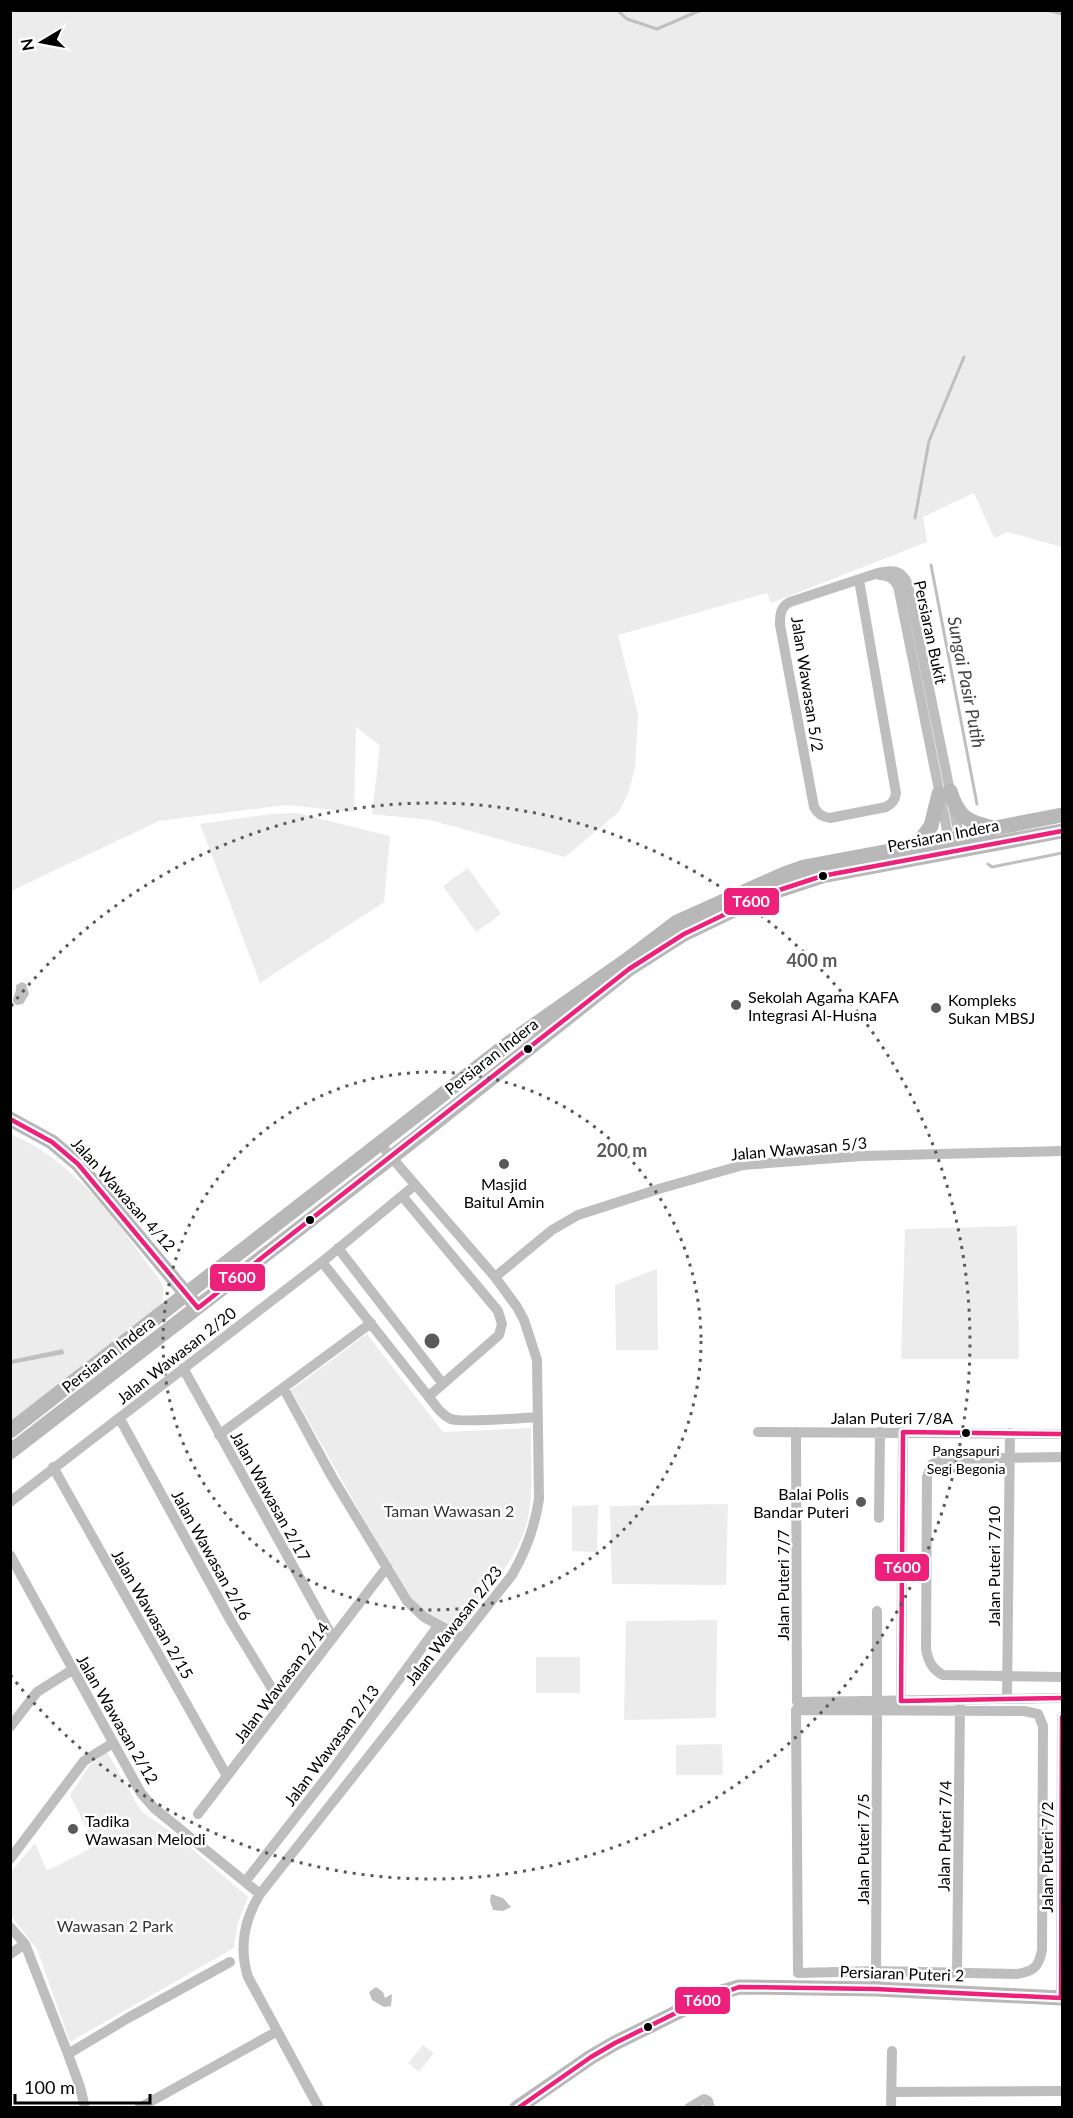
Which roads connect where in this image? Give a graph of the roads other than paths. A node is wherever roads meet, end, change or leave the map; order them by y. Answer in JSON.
{"nodes":[{"id":1,"x":870,"y":576,"type":"joint"},
{"id":2,"x":859,"y":579,"type":"junction"},
{"id":3,"x":944,"y":792,"type":"junction"},
{"id":4,"x":1062,"y":815,"type":"edge"},
{"id":5,"x":995,"y":828,"type":"junction"},
{"id":6,"x":1062,"y":831,"type":"edge"},
{"id":7,"x":956,"y":844,"type":"junction"},
{"id":8,"x":916,"y":845,"type":"junction"},
{"id":9,"x":10,"y":1119,"type":"edge"},
{"id":10,"x":380,"y":1144,"type":"junction"},
{"id":11,"x":1062,"y":1151,"type":"edge"},
{"id":12,"x":391,"y":1157,"type":"junction"},
{"id":13,"x":415,"y":1185,"type":"junction"},
{"id":14,"x":403,"y":1197,"type":"junction"},
{"id":15,"x":338,"y":1248,"type":"junction"},
{"id":16,"x":322,"y":1262,"type":"junction"},
{"id":17,"x":171,"y":1275,"type":"junction"},
{"id":18,"x":495,"y":1277,"type":"junction"},
{"id":19,"x":201,"y":1283,"type":"junction"},
{"id":20,"x":187,"y":1294,"type":"junction"},
{"id":21,"x":168,"y":1308,"type":"junction"},
{"id":22,"x":198,"y":1308,"type":"junction"},
{"id":23,"x":371,"y":1323,"type":"junction"},
{"id":24,"x":183,"y":1368,"type":"junction"},
{"id":25,"x":443,"y":1384,"type":"junction"},
{"id":26,"x":284,"y":1389,"type":"junction"},
{"id":27,"x":429,"y":1396,"type":"junction"},
{"id":28,"x":538,"y":1417,"type":"junction"},
{"id":29,"x":120,"y":1419,"type":"junction"},
{"id":30,"x":10,"y":1431,"type":"edge"},
{"id":31,"x":758,"y":1432,"type":"dead end"},
{"id":32,"x":796,"y":1432,"type":"junction"},
{"id":33,"x":880,"y":1432,"type":"junction"},
{"id":34,"x":903,"y":1432,"type":"junction"},
{"id":35,"x":1010,"y":1433,"type":"junction"},
{"id":36,"x":1062,"y":1434,"type":"edge"},
{"id":37,"x":219,"y":1435,"type":"junction"},
{"id":38,"x":10,"y":1452,"type":"edge"},
{"id":39,"x":1062,"y":1457,"type":"edge"},
{"id":40,"x":1009,"y":1458,"type":"junction"},
{"id":41,"x":53,"y":1467,"type":"junction"},
{"id":42,"x":10,"y":1502,"type":"edge"},
{"id":43,"x":879,"y":1518,"type":"dead end"},
{"id":44,"x":10,"y":1555,"type":"edge"},
{"id":45,"x":387,"y":1567,"type":"junction"},
{"id":46,"x":877,"y":1611,"type":"dead end"},
{"id":47,"x":438,"y":1626,"type":"junction"},
{"id":48,"x":333,"y":1638,"type":"junction"},
{"id":49,"x":462,"y":1638,"type":"junction"},
{"id":50,"x":72,"y":1670,"type":"junction"},
{"id":51,"x":1007,"y":1676,"type":"junction"},
{"id":52,"x":1062,"y":1677,"type":"edge"},
{"id":53,"x":1007,"y":1698,"type":"junction"},
{"id":54,"x":1062,"y":1698,"type":"edge"},
{"id":55,"x":901,"y":1701,"type":"junction"},
{"id":56,"x":282,"y":1705,"type":"junction"},
{"id":57,"x":960,"y":1705,"type":"junction"},
{"id":58,"x":797,"y":1706,"type":"junction"},
{"id":59,"x":877,"y":1706,"type":"junction"},
{"id":60,"x":1062,"y":1717,"type":"edge"},
{"id":61,"x":11,"y":1724,"type":"edge"},
{"id":62,"x":113,"y":1743,"type":"junction"},
{"id":63,"x":227,"y":1776,"type":"junction"},
{"id":64,"x":198,"y":1814,"type":"dead end"},
{"id":65,"x":1044,"y":1840,"type":"junction"},
{"id":66,"x":1061,"y":1840,"type":"edge"},
{"id":67,"x":10,"y":1859,"type":"edge"},
{"id":68,"x":245,"y":1882,"type":"junction"},
{"id":69,"x":260,"y":1894,"type":"junction"},
{"id":70,"x":10,"y":1927,"type":"edge"},
{"id":71,"x":25,"y":1944,"type":"junction"},
{"id":72,"x":10,"y":1954,"type":"edge"},
{"id":73,"x":230,"y":1962,"type":"dead end"},
{"id":74,"x":876,"y":1971,"type":"junction"},
{"id":75,"x":957,"y":1972,"type":"junction"},
{"id":76,"x":876,"y":1989,"type":"junction"},
{"id":77,"x":1062,"y":1998,"type":"edge"},
{"id":78,"x":276,"y":2032,"type":"junction"},
{"id":79,"x":892,"y":2051,"type":"dead end"},
{"id":80,"x":68,"y":2054,"type":"junction"},
{"id":81,"x":1062,"y":2091,"type":"edge"},
{"id":82,"x":891,"y":2092,"type":"junction"},
{"id":83,"x":315,"y":2106,"type":"edge"},
{"id":84,"x":690,"y":2106,"type":"edge"},
{"id":85,"x":85,"y":2108,"type":"edge"},
{"id":86,"x":139,"y":2108,"type":"edge"},
{"id":87,"x":517,"y":2108,"type":"edge"},
{"id":88,"x":710,"y":2108,"type":"edge"},
{"id":89,"x":891,"y":2108,"type":"edge"}],
"edges":[{"from":1,"to":2,"type":"street","name":"Jalan Wawasan 5/2"},
{"from":1,"to":3,"type":"street","name":"Persiaran Bukit"},
{"from":2,"to":2,"type":"street","name":"Jalan Wawasan 5/2"},
{"from":3,"to":5,"type":"main road"},
{"from":3,"to":7,"type":"street","name":"Persiaran Bukit"},
{"from":3,"to":8,"type":"main road"},
{"from":4,"to":5,"type":"main road","name":"Persiaran Indera"},
{"from":5,"to":7,"type":"main road","name":"Persiaran Indera"},
{"from":6,"to":7,"type":"main road","name":"Persiaran Indera"},
{"from":7,"to":8,"type":"main road","name":"Persiaran Indera"},
{"from":7,"to":12,"type":"main road","name":"Persiaran Indera"},
{"from":8,"to":10,"type":"main road","name":"Persiaran Indera"},
{"from":9,"to":17,"type":"main road","name":"Jalan Wawasan 4/12"},
{"from":10,"to":12,"type":"street","name":"Jalan Wawasan 2/23"},
{"from":10,"to":19,"type":"main road","name":"Persiaran Indera"},
{"from":11,"to":18,"type":"street","name":"Jalan Wawasan 5/3"},
{"from":12,"to":13,"type":"street","name":"Jalan Wawasan 2/23"},
{"from":12,"to":22,"type":"main road","name":"Persiaran Indera"},
{"from":13,"to":14,"type":"street","name":"Jalan Wawasan 2/20"},
{"from":13,"to":18,"type":"street","name":"Jalan Wawasan 2/23"},
{"from":14,"to":15,"type":"street","name":"Jalan Wawasan 2/20"},
{"from":14,"to":25,"type":"street"},
{"from":15,"to":16,"type":"street","name":"Jalan Wawasan 2/20"},
{"from":15,"to":25,"type":"street"},
{"from":16,"to":23,"type":"street"},
{"from":16,"to":24,"type":"street","name":"Jalan Wawasan 2/20"},
{"from":17,"to":19,"type":"main road"},
{"from":17,"to":20,"type":"main road","name":"Jalan Wawasan 4/12"},
{"from":17,"to":21,"type":"main road"},
{"from":18,"to":28,"type":"street","name":"Jalan Wawasan 2/23"},
{"from":19,"to":20,"type":"main road","name":"Persiaran Indera"},
{"from":20,"to":21,"type":"main road","name":"Persiaran Indera"},
{"from":20,"to":22,"type":"main road","name":"Jalan Wawasan 4/12"},
{"from":21,"to":30,"type":"main road","name":"Persiaran Indera"},
{"from":22,"to":38,"type":"main road","name":"Persiaran Indera"},
{"from":23,"to":26,"type":"street"},
{"from":23,"to":27,"type":"street"},
{"from":24,"to":29,"type":"street","name":"Jalan Wawasan 2/20"},
{"from":24,"to":37,"type":"street","name":"Jalan Wawasan 2/17"},
{"from":25,"to":27,"type":"street"},
{"from":26,"to":37,"type":"street"},
{"from":26,"to":45,"type":"street"},
{"from":27,"to":28,"type":"street"},
{"from":28,"to":49,"type":"street","name":"Jalan Wawasan 2/23"},
{"from":29,"to":41,"type":"street","name":"Jalan Wawasan 2/20"},
{"from":29,"to":56,"type":"street","name":"Jalan Wawasan 2/16"},
{"from":31,"to":32,"type":"street","name":"Jalan Puteri 7/8A"},
{"from":32,"to":33,"type":"street","name":"Jalan Puteri 7/8A"},
{"from":32,"to":58,"type":"street","name":"Jalan Puteri 7/7"},
{"from":33,"to":34,"type":"street","name":"Jalan Puteri 7/8A"},
{"from":33,"to":43,"type":"street"},
{"from":34,"to":35,"type":"street","name":"Jalan Puteri 7/8A"},
{"from":34,"to":55,"type":"street"},
{"from":35,"to":36,"type":"street","name":"Jalan Puteri 7/8A"},
{"from":35,"to":40,"type":"street","name":"Jalan Puteri 7/10"},
{"from":37,"to":48,"type":"street","name":"Jalan Wawasan 2/17"},
{"from":39,"to":40,"type":"street"},
{"from":40,"to":51,"type":"street","name":"Jalan Puteri 7/10"},
{"from":40,"to":51,"type":"street"},
{"from":41,"to":42,"type":"street","name":"Jalan Wawasan 2/20"},
{"from":41,"to":63,"type":"street","name":"Jalan Wawasan 2/15"},
{"from":44,"to":50,"type":"street","name":"Jalan Wawasan 2/12"},
{"from":45,"to":47,"type":"street"},
{"from":45,"to":48,"type":"street","name":"Jalan Wawasan 2/14"},
{"from":46,"to":59,"type":"street","name":"Jalan Puteri 7/5"},
{"from":47,"to":49,"type":"street"},
{"from":47,"to":68,"type":"street","name":"Jalan Wawasan 2/13"},
{"from":48,"to":56,"type":"street","name":"Jalan Wawasan 2/14"},
{"from":49,"to":69,"type":"street","name":"Jalan Wawasan 2/23"},
{"from":50,"to":61,"type":"street"},
{"from":50,"to":62,"type":"street","name":"Jalan Wawasan 2/12"},
{"from":51,"to":52,"type":"street"},
{"from":51,"to":53,"type":"street","name":"Jalan Puteri 7/10"},
{"from":53,"to":54,"type":"street"},
{"from":53,"to":57,"type":"street"},
{"from":55,"to":57,"type":"street"},
{"from":55,"to":59,"type":"street"},
{"from":56,"to":63,"type":"street","name":"Jalan Wawasan 2/14"},
{"from":57,"to":59,"type":"street"},
{"from":57,"to":65,"type":"street"},
{"from":57,"to":75,"type":"street","name":"Jalan Puteri 7/4"},
{"from":58,"to":59,"type":"street"},
{"from":58,"to":74,"type":"street","name":"Jalan Puteri 7/7"},
{"from":59,"to":74,"type":"street","name":"Jalan Puteri 7/5"},
{"from":60,"to":66,"type":"street","name":"Jalan Puteri 7/2"},
{"from":62,"to":67,"type":"street"},
{"from":62,"to":68,"type":"street","name":"Jalan Wawasan 2/12"},
{"from":63,"to":64,"type":"street","name":"Jalan Wawasan 2/14"},
{"from":65,"to":66,"type":"street"},
{"from":65,"to":75,"type":"street"},
{"from":66,"to":77,"type":"street","name":"Jalan Puteri 7/2"},
{"from":68,"to":69,"type":"street","name":"Jalan Wawasan 2/12"},
{"from":69,"to":78,"type":"street","name":"Jalan Wawasan 2/23"},
{"from":70,"to":71,"type":"street"},
{"from":71,"to":72,"type":"street"},
{"from":71,"to":80,"type":"street"},
{"from":73,"to":80,"type":"street"},
{"from":74,"to":75,"type":"street"},
{"from":74,"to":76,"type":"street","name":"Jalan Puteri 7/5"},
{"from":76,"to":77,"type":"main road","name":"Persiaran Puteri 2"},
{"from":76,"to":87,"type":"main road","name":"Persiaran Puteri 2"},
{"from":78,"to":83,"type":"street","name":"Jalan Wawasan 2/23"},
{"from":78,"to":86,"type":"street"},
{"from":79,"to":82,"type":"street"},
{"from":80,"to":85,"type":"street"},
{"from":81,"to":82,"type":"street"},
{"from":82,"to":89,"type":"street"},
{"from":84,"to":88,"type":"street"}]}
